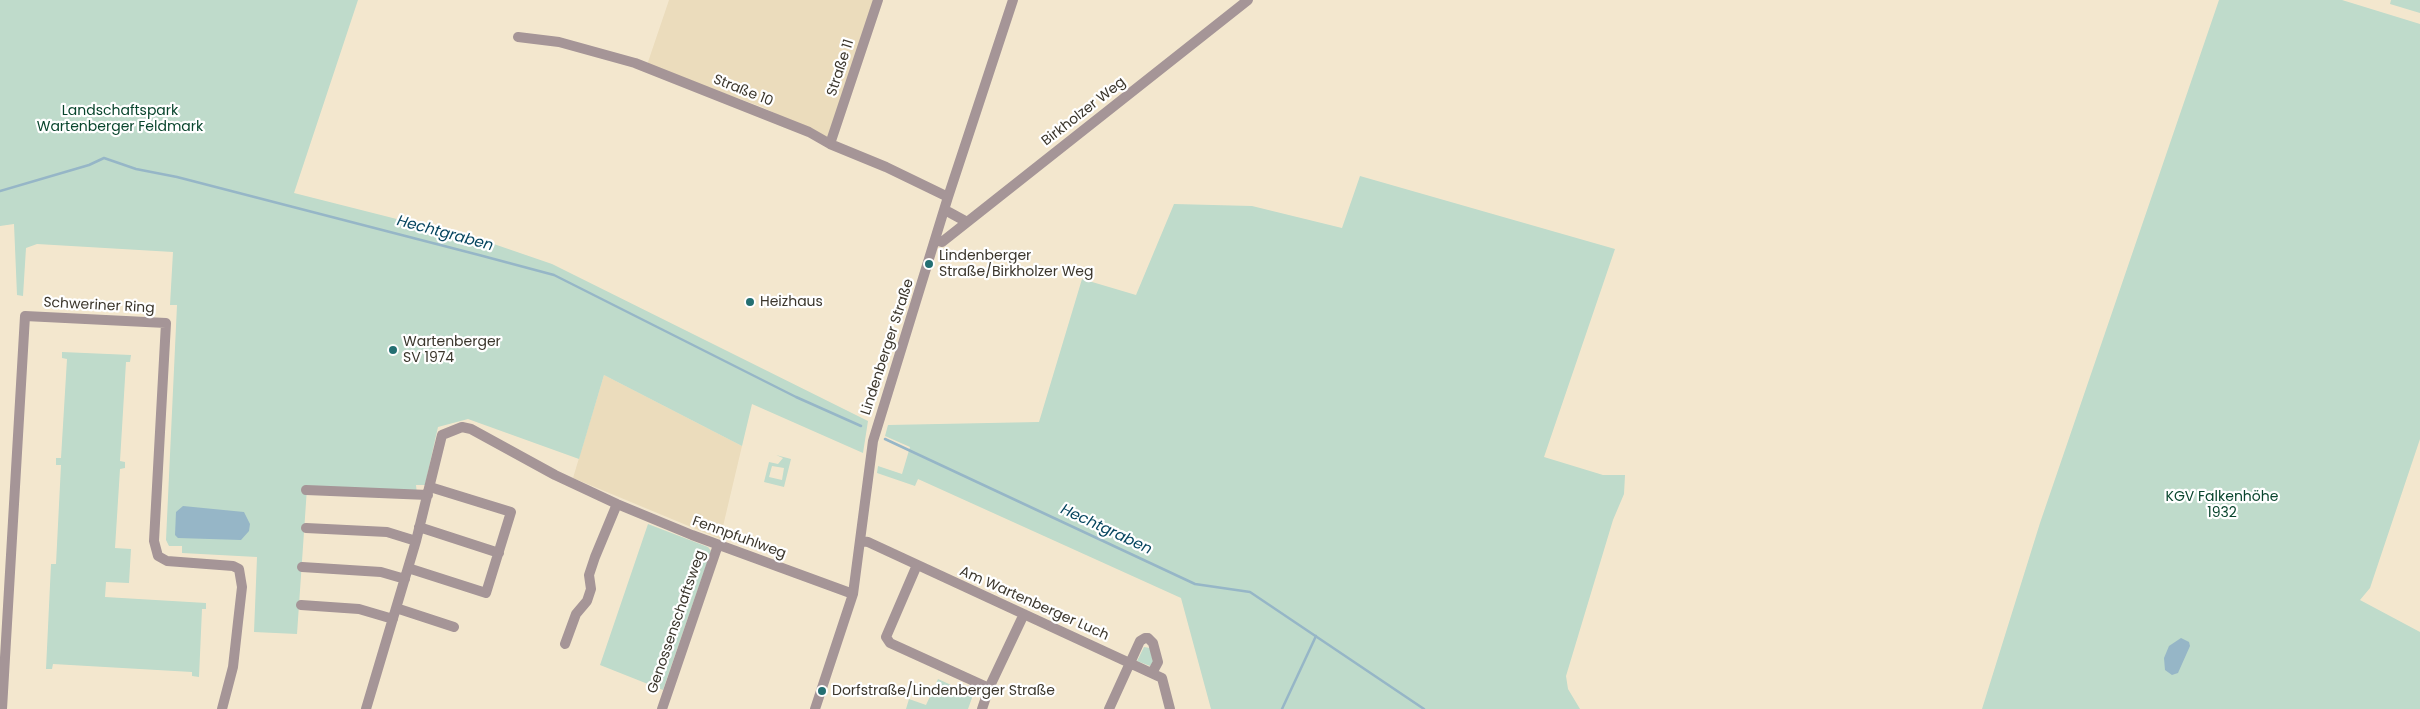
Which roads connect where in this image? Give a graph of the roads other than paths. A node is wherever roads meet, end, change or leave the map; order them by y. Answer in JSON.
{"nodes":[{"id":1,"x":878,"y":0,"type":"edge"},
{"id":2,"x":1013,"y":0,"type":"edge"},
{"id":3,"x":1248,"y":0,"type":"edge"},
{"id":4,"x":518,"y":37,"type":"dead end"},
{"id":5,"x":830,"y":144,"type":"junction"},
{"id":6,"x":948,"y":197,"type":"junction"},
{"id":7,"x":945,"y":210,"type":"junction"},
{"id":8,"x":967,"y":222,"type":"junction"},
{"id":9,"x":936,"y":240,"type":"junction"},
{"id":10,"x":306,"y":490,"type":"dead end"},
{"id":11,"x":429,"y":491,"type":"junction"},
{"id":12,"x":617,"y":504,"type":"junction"},
{"id":13,"x":419,"y":527,"type":"junction"},
{"id":14,"x":306,"y":528,"type":"dead end"},
{"id":15,"x":416,"y":541,"type":"junction"},
{"id":16,"x":861,"y":541,"type":"junction"},
{"id":17,"x":718,"y":545,"type":"junction"},
{"id":18,"x":499,"y":553,"type":"junction"},
{"id":19,"x":916,"y":566,"type":"junction"},
{"id":20,"x":302,"y":567,"type":"dead end"},
{"id":21,"x":408,"y":568,"type":"junction"},
{"id":22,"x":405,"y":579,"type":"junction"},
{"id":23,"x":854,"y":594,"type":"junction"},
{"id":24,"x":302,"y":605,"type":"dead end"},
{"id":25,"x":396,"y":608,"type":"junction"},
{"id":26,"x":1024,"y":614,"type":"junction"},
{"id":27,"x":393,"y":619,"type":"junction"},
{"id":28,"x":454,"y":627,"type":"dead end"},
{"id":29,"x":565,"y":644,"type":"dead end"},
{"id":30,"x":1130,"y":663,"type":"junction"},
{"id":31,"x":1152,"y":674,"type":"junction"},
{"id":32,"x":989,"y":688,"type":"junction"},
{"id":33,"x":2,"y":709,"type":"edge"},
{"id":34,"x":222,"y":709,"type":"edge"},
{"id":35,"x":366,"y":709,"type":"edge"},
{"id":36,"x":662,"y":709,"type":"edge"},
{"id":37,"x":815,"y":709,"type":"edge"},
{"id":38,"x":982,"y":709,"type":"edge"},
{"id":39,"x":1109,"y":709,"type":"edge"},
{"id":40,"x":1170,"y":709,"type":"edge"}],
"edges":[{"from":1,"to":5,"type":"street","name":"Straße 11"},
{"from":2,"to":6,"type":"street","name":"Lindenberger Straße"},
{"from":3,"to":8,"type":"street","name":"Birkholzer Weg"},
{"from":4,"to":5,"type":"street","name":"Straße 10"},
{"from":5,"to":6,"type":"street","name":"Straße 10"},
{"from":6,"to":7,"type":"street","name":"Lindenberger Straße"},
{"from":7,"to":8,"type":"street"},
{"from":7,"to":9,"type":"street","name":"Lindenberger Straße"},
{"from":8,"to":9,"type":"street","name":"Birkholzer Weg"},
{"from":9,"to":16,"type":"street","name":"Lindenberger Straße"},
{"from":10,"to":11,"type":"street"},
{"from":11,"to":12,"type":"street","name":"Fennpfuhlweg"},
{"from":11,"to":13,"type":"street","name":"Fennpfuhlweg"},
{"from":11,"to":18,"type":"street"},
{"from":12,"to":17,"type":"street","name":"Fennpfuhlweg"},
{"from":12,"to":29,"type":"street"},
{"from":13,"to":15,"type":"street","name":"Fennpfuhlweg"},
{"from":13,"to":18,"type":"street"},
{"from":14,"to":15,"type":"street"},
{"from":15,"to":21,"type":"street","name":"Fennpfuhlweg"},
{"from":16,"to":19,"type":"street","name":"Am Wartenberger Luch"},
{"from":16,"to":23,"type":"street","name":"Lindenberger Straße"},
{"from":17,"to":23,"type":"street","name":"Fennpfuhlweg"},
{"from":17,"to":36,"type":"street","name":"Genossenschaftsweg"},
{"from":18,"to":21,"type":"street"},
{"from":19,"to":26,"type":"street","name":"Am Wartenberger Luch"},
{"from":19,"to":32,"type":"street"},
{"from":20,"to":22,"type":"street"},
{"from":21,"to":22,"type":"street","name":"Fennpfuhlweg"},
{"from":22,"to":25,"type":"street","name":"Fennpfuhlweg"},
{"from":23,"to":37,"type":"street","name":"Lindenberger Straße"},
{"from":24,"to":27,"type":"street"},
{"from":25,"to":27,"type":"street","name":"Fennpfuhlweg"},
{"from":25,"to":28,"type":"street"},
{"from":26,"to":30,"type":"street","name":"Am Wartenberger Luch"},
{"from":26,"to":32,"type":"street"},
{"from":27,"to":35,"type":"street","name":"Fennpfuhlweg"},
{"from":30,"to":31,"type":"street","name":"Am Wartenberger Luch"},
{"from":30,"to":31,"type":"street"},
{"from":30,"to":39,"type":"street"},
{"from":31,"to":40,"type":"street"},
{"from":32,"to":38,"type":"street"},
{"from":33,"to":34,"type":"street","name":"Schweriner Ring"}]}
